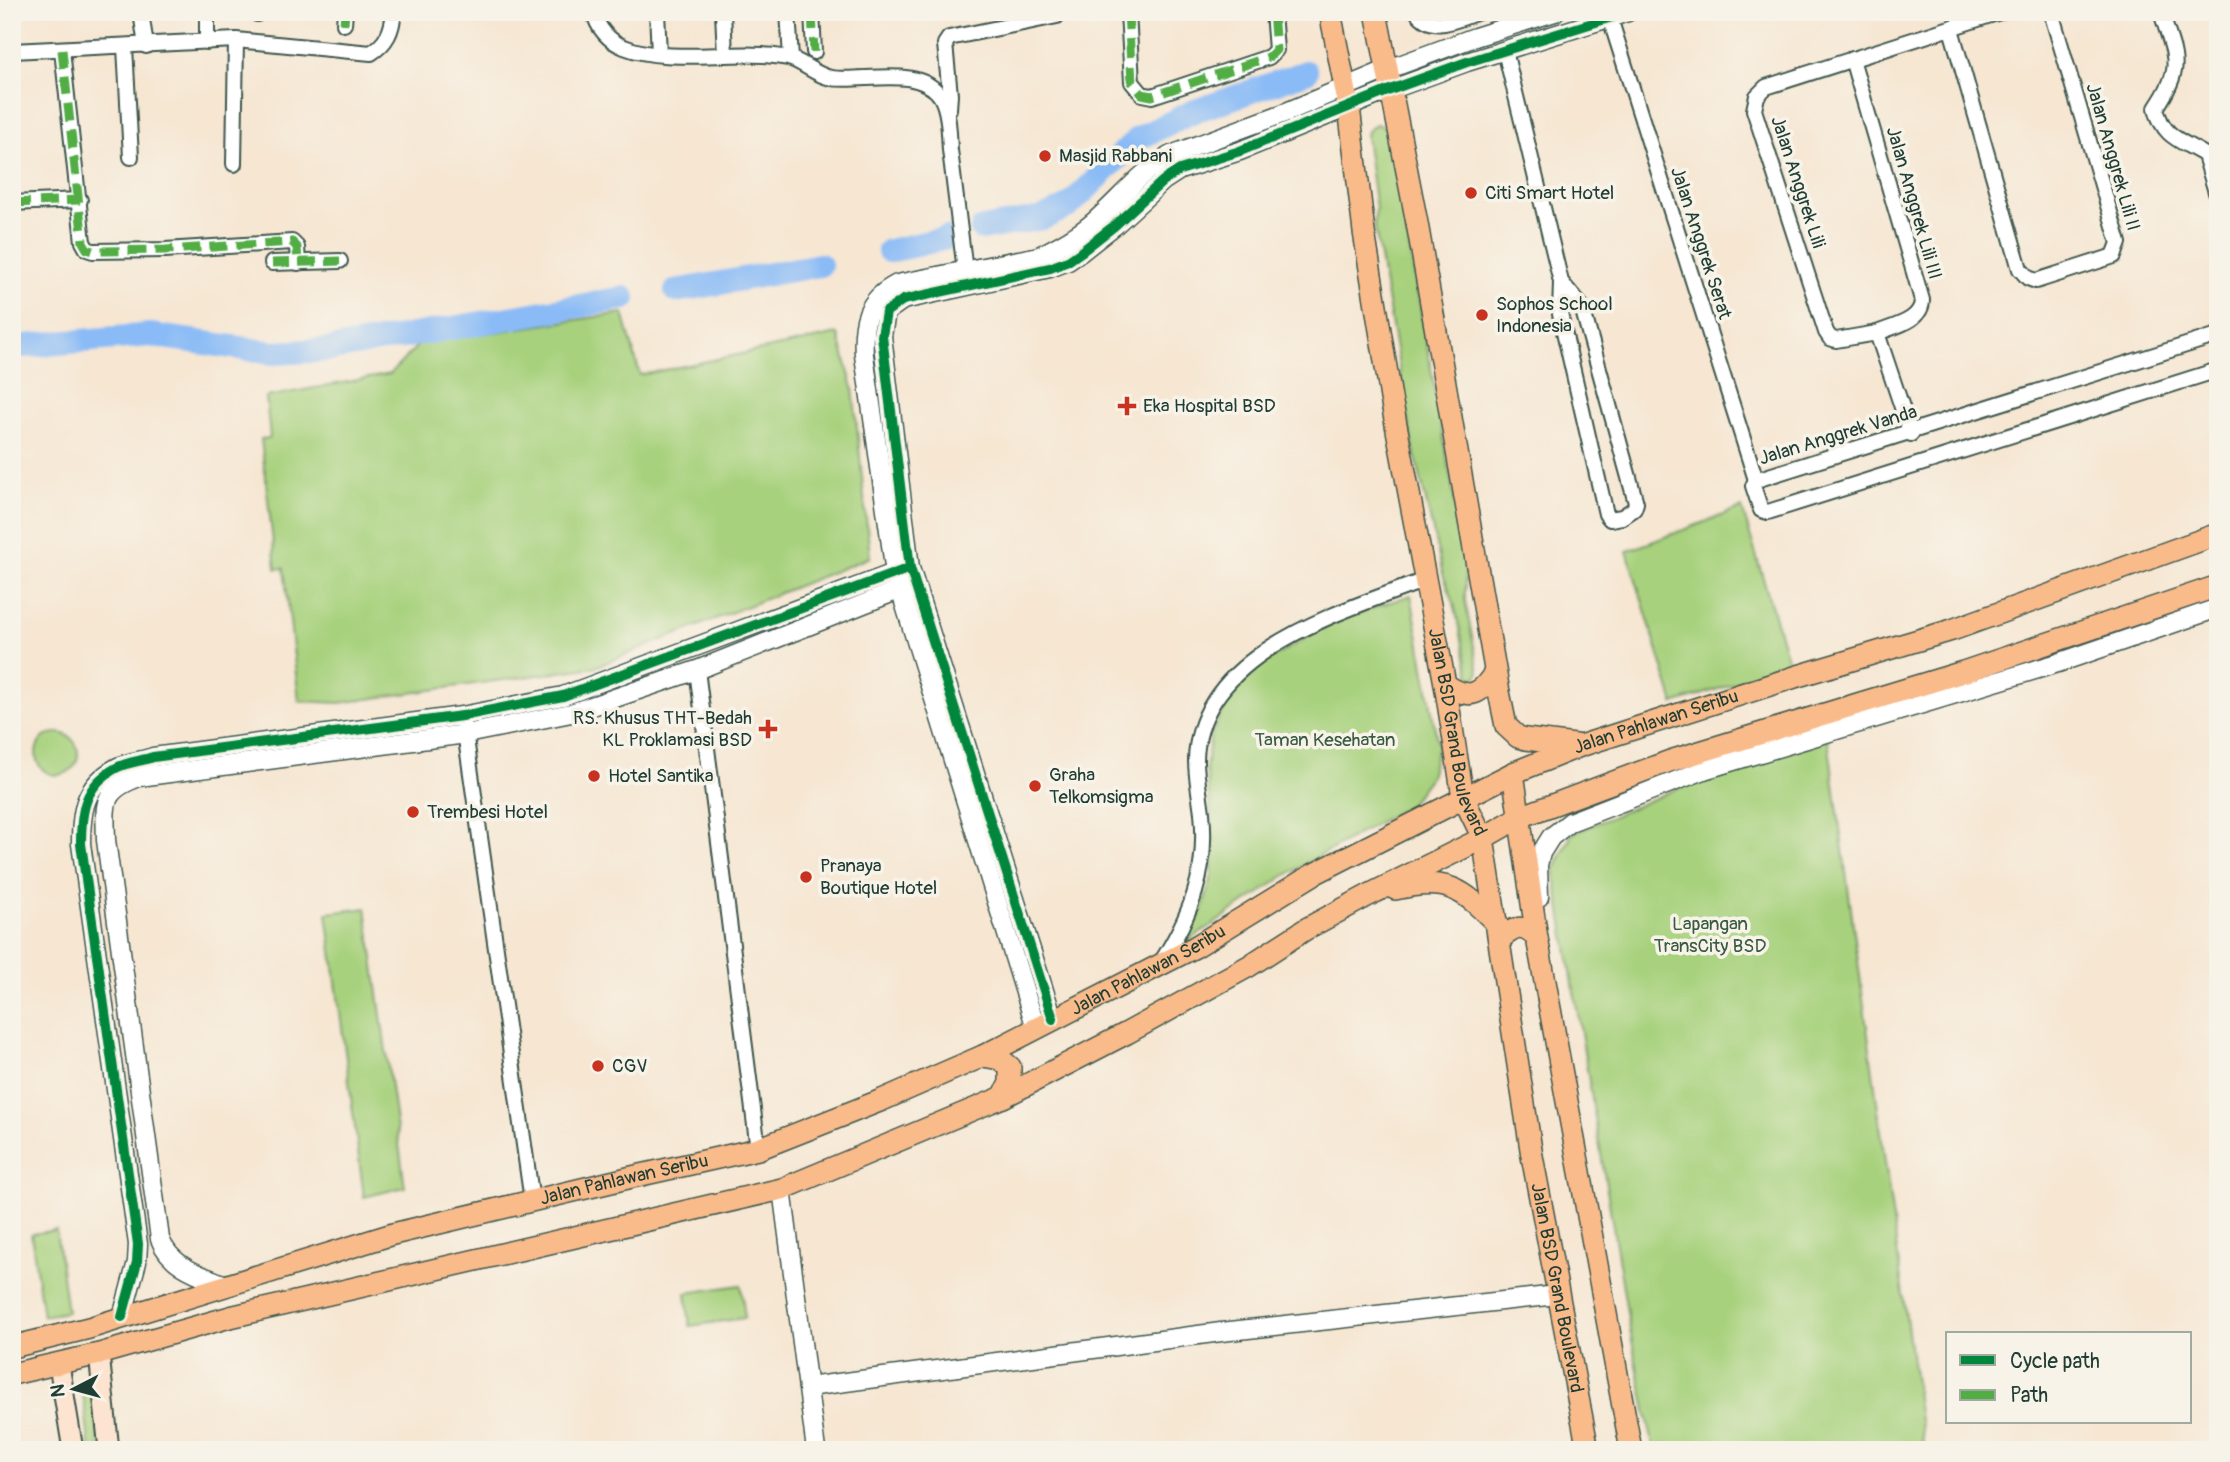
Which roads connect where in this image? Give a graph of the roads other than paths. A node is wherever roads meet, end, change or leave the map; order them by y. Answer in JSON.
{"nodes":[{"id":1,"x":141,"y":12,"type":"edge"},
{"id":2,"x":207,"y":12,"type":"edge"},
{"id":3,"x":394,"y":12,"type":"edge"},
{"id":4,"x":520,"y":12,"type":"edge"},
{"id":5,"x":531,"y":12,"type":"edge"},
{"id":6,"x":594,"y":12,"type":"edge"},
{"id":7,"x":657,"y":12,"type":"edge"},
{"id":8,"x":723,"y":12,"type":"edge"},
{"id":9,"x":788,"y":12,"type":"edge"},
{"id":10,"x":812,"y":12,"type":"edge"},
{"id":11,"x":1128,"y":12,"type":"edge"},
{"id":12,"x":1273,"y":12,"type":"edge"},
{"id":13,"x":1330,"y":12,"type":"edge"},
{"id":14,"x":1376,"y":12,"type":"edge"},
{"id":15,"x":1417,"y":12,"type":"edge"},
{"id":16,"x":1479,"y":12,"type":"edge"},
{"id":17,"x":1555,"y":12,"type":"edge"},
{"id":18,"x":1628,"y":12,"type":"edge"},
{"id":19,"x":2000,"y":12,"type":"edge"},
{"id":20,"x":2051,"y":12,"type":"edge"},
{"id":21,"x":2161,"y":12,"type":"edge"},
{"id":22,"x":1609,"y":15,"type":"edge"},
{"id":23,"x":1057,"y":16,"type":"dead end"},
{"id":24,"x":1951,"y":29,"type":"junction"},
{"id":25,"x":236,"y":40,"type":"junction"},
{"id":26,"x":207,"y":42,"type":"junction"},
{"id":27,"x":146,"y":46,"type":"junction"},
{"id":28,"x":125,"y":47,"type":"junction"},
{"id":29,"x":62,"y":50,"type":"junction"},
{"id":30,"x":12,"y":51,"type":"edge"},
{"id":31,"x":1504,"y":51,"type":"junction"},
{"id":32,"x":814,"y":52,"type":"dead end"},
{"id":33,"x":659,"y":54,"type":"junction"},
{"id":34,"x":725,"y":55,"type":"junction"},
{"id":35,"x":791,"y":58,"type":"junction"},
{"id":36,"x":1852,"y":58,"type":"junction"},
{"id":37,"x":1388,"y":80,"type":"junction"},
{"id":38,"x":1347,"y":97,"type":"junction"},
{"id":39,"x":947,"y":124,"type":"junction"},
{"id":40,"x":131,"y":157,"type":"dead end"},
{"id":41,"x":234,"y":163,"type":"dead end"},
{"id":42,"x":2218,"y":199,"type":"edge"},
{"id":43,"x":80,"y":200,"type":"junction"},
{"id":44,"x":12,"y":203,"type":"edge"},
{"id":45,"x":340,"y":261,"type":"dead end"},
{"id":46,"x":272,"y":263,"type":"dead end"},
{"id":47,"x":298,"y":263,"type":"junction"},
{"id":48,"x":965,"y":271,"type":"junction"},
{"id":49,"x":995,"y":273,"type":"junction"},
{"id":50,"x":1561,"y":282,"type":"junction"},
{"id":51,"x":1877,"y":333,"type":"junction"},
{"id":52,"x":2218,"y":335,"type":"edge"},
{"id":53,"x":2218,"y":370,"type":"edge"},
{"id":54,"x":1911,"y":433,"type":"junction"},
{"id":55,"x":1755,"y":483,"type":"junction"},
{"id":56,"x":2218,"y":534,"type":"edge"},
{"id":57,"x":905,"y":578,"type":"junction"},
{"id":58,"x":1425,"y":580,"type":"junction"},
{"id":59,"x":2218,"y":586,"type":"edge"},
{"id":60,"x":2218,"y":608,"type":"edge"},
{"id":61,"x":697,"y":670,"type":"junction"},
{"id":62,"x":1495,"y":672,"type":"junction"},
{"id":63,"x":1445,"y":684,"type":"junction"},
{"id":64,"x":464,"y":725,"type":"junction"},
{"id":65,"x":1580,"y":746,"type":"junction"},
{"id":66,"x":1513,"y":773,"type":"junction"},
{"id":67,"x":87,"y":797,"type":"junction"},
{"id":68,"x":1463,"y":797,"type":"junction"},
{"id":69,"x":107,"y":799,"type":"junction"},
{"id":70,"x":1520,"y":817,"type":"junction"},
{"id":71,"x":1483,"y":838,"type":"junction"},
{"id":72,"x":1367,"y":896,"type":"junction"},
{"id":73,"x":1498,"y":932,"type":"junction"},
{"id":74,"x":1539,"y":944,"type":"junction"},
{"id":75,"x":1158,"y":965,"type":"junction"},
{"id":76,"x":1045,"y":1023,"type":"junction"},
{"id":77,"x":983,"y":1056,"type":"junction"},
{"id":78,"x":1003,"y":1097,"type":"junction"},
{"id":79,"x":758,"y":1149,"type":"junction"},
{"id":80,"x":782,"y":1189,"type":"junction"},
{"id":81,"x":532,"y":1201,"type":"junction"},
{"id":82,"x":160,"y":1239,"type":"junction"},
{"id":83,"x":138,"y":1244,"type":"junction"},
{"id":84,"x":228,"y":1286,"type":"junction"},
{"id":85,"x":1558,"y":1295,"type":"junction"},
{"id":86,"x":122,"y":1317,"type":"junction"},
{"id":87,"x":12,"y":1347,"type":"edge"},
{"id":88,"x":99,"y":1354,"type":"junction"},
{"id":89,"x":59,"y":1365,"type":"junction"},
{"id":90,"x":12,"y":1374,"type":"edge"},
{"id":91,"x":808,"y":1387,"type":"junction"},
{"id":92,"x":1631,"y":1443,"type":"edge"},
{"id":93,"x":73,"y":1450,"type":"edge"},
{"id":94,"x":109,"y":1450,"type":"edge"},
{"id":95,"x":816,"y":1450,"type":"edge"},
{"id":96,"x":1588,"y":1450,"type":"edge"}],
"edges":[{"from":1,"to":27,"type":"street"},
{"from":2,"to":26,"type":"street"},
{"from":3,"to":25,"type":"street"},
{"from":4,"to":5,"type":"street"},
{"from":6,"to":33,"type":"street"},
{"from":7,"to":33,"type":"street"},
{"from":8,"to":34,"type":"street"},
{"from":9,"to":35,"type":"street"},
{"from":10,"to":32,"type":"street"},
{"from":11,"to":12,"type":"street"},
{"from":13,"to":38,"type":"main road","name":"Jalan BSD Grand Boulevard"},
{"from":14,"to":37,"type":"main road"},
{"from":15,"to":16,"type":"street"},
{"from":17,"to":37,"type":"street"},
{"from":18,"to":22,"type":"street"},
{"from":19,"to":24,"type":"street","name":"Jalan Anggrek Lili"},
{"from":20,"to":24,"type":"street","name":"Jalan Anggrek Lili II"},
{"from":21,"to":42,"type":"street"},
{"from":22,"to":31,"type":"street"},
{"from":22,"to":55,"type":"street","name":"Jalan Anggrek Serat"},
{"from":23,"to":39,"type":"street"},
{"from":24,"to":36,"type":"street","name":"Jalan Anggrek Lili"},
{"from":25,"to":26,"type":"street"},
{"from":25,"to":41,"type":"street"},
{"from":26,"to":27,"type":"street"},
{"from":27,"to":28,"type":"street"},
{"from":28,"to":29,"type":"street"},
{"from":28,"to":40,"type":"street"},
{"from":29,"to":30,"type":"street"},
{"from":29,"to":43,"type":"street"},
{"from":31,"to":37,"type":"street"},
{"from":31,"to":50,"type":"street"},
{"from":33,"to":34,"type":"street"},
{"from":34,"to":35,"type":"street"},
{"from":35,"to":39,"type":"street"},
{"from":36,"to":51,"type":"street","name":"Jalan Anggrek Lili III"},
{"from":36,"to":51,"type":"street","name":"Jalan Anggrek Lili"},
{"from":37,"to":38,"type":"street"},
{"from":37,"to":62,"type":"main road"},
{"from":38,"to":49,"type":"street"},
{"from":38,"to":58,"type":"main road","name":"Jalan BSD Grand Boulevard"},
{"from":39,"to":48,"type":"street"},
{"from":43,"to":44,"type":"street"},
{"from":43,"to":47,"type":"street"},
{"from":45,"to":47,"type":"street"},
{"from":46,"to":47,"type":"street"},
{"from":48,"to":49,"type":"street"},
{"from":48,"to":57,"type":"street"},
{"from":49,"to":57,"type":"street"},
{"from":50,"to":50,"type":"street"},
{"from":51,"to":54,"type":"street"},
{"from":52,"to":54,"type":"street","name":"Jalan Anggrek Vanda"},
{"from":53,"to":55,"type":"street","name":"Jalan Anggrek Vanda"},
{"from":54,"to":55,"type":"street","name":"Jalan Anggrek Vanda"},
{"from":56,"to":65,"type":"main road","name":"Jalan Pahlawan Seribu"},
{"from":57,"to":61,"type":"street"},
{"from":57,"to":64,"type":"street"},
{"from":57,"to":76,"type":"street"},
{"from":58,"to":63,"type":"main road","name":"Jalan BSD Grand Boulevard"},
{"from":58,"to":75,"type":"street"},
{"from":59,"to":70,"type":"main road"},
{"from":60,"to":74,"type":"street"},
{"from":61,"to":64,"type":"street"},
{"from":61,"to":79,"type":"street"},
{"from":62,"to":63,"type":"main road"},
{"from":62,"to":65,"type":"main road"},
{"from":63,"to":68,"type":"main road","name":"Jalan BSD Grand Boulevard"},
{"from":64,"to":67,"type":"street"},
{"from":64,"to":69,"type":"street"},
{"from":64,"to":81,"type":"street"},
{"from":65,"to":66,"type":"main road","name":"Jalan Pahlawan Seribu"},
{"from":66,"to":68,"type":"main road","name":"Jalan Pahlawan Seribu"},
{"from":66,"to":70,"type":"main road"},
{"from":67,"to":69,"type":"street"},
{"from":67,"to":83,"type":"street"},
{"from":68,"to":71,"type":"main road","name":"Jalan BSD Grand Boulevard"},
{"from":68,"to":75,"type":"main road","name":"Jalan Pahlawan Seribu"},
{"from":69,"to":82,"type":"street"},
{"from":70,"to":71,"type":"main road"},
{"from":70,"to":74,"type":"main road"},
{"from":71,"to":72,"type":"main road"},
{"from":71,"to":73,"type":"main road","name":"Jalan BSD Grand Boulevard"},
{"from":72,"to":73,"type":"main road"},
{"from":72,"to":78,"type":"main road"},
{"from":73,"to":74,"type":"main road"},
{"from":73,"to":85,"type":"main road","name":"Jalan BSD Grand Boulevard"},
{"from":74,"to":92,"type":"main road"},
{"from":75,"to":76,"type":"main road","name":"Jalan Pahlawan Seribu"},
{"from":76,"to":77,"type":"main road","name":"Jalan Pahlawan Seribu"},
{"from":77,"to":78,"type":"main road"},
{"from":77,"to":79,"type":"main road","name":"Jalan Pahlawan Seribu"},
{"from":78,"to":80,"type":"main road"},
{"from":79,"to":81,"type":"main road","name":"Jalan Pahlawan Seribu"},
{"from":80,"to":88,"type":"main road"},
{"from":80,"to":91,"type":"street"},
{"from":81,"to":84,"type":"main road","name":"Jalan Pahlawan Seribu"},
{"from":82,"to":83,"type":"street"},
{"from":82,"to":84,"type":"street"},
{"from":83,"to":86,"type":"street"},
{"from":84,"to":86,"type":"main road","name":"Jalan Pahlawan Seribu"},
{"from":85,"to":91,"type":"street"},
{"from":85,"to":96,"type":"main road","name":"Jalan BSD Grand Boulevard"},
{"from":86,"to":87,"type":"main road","name":"Jalan Pahlawan Seribu"},
{"from":88,"to":89,"type":"main road"},
{"from":88,"to":94,"type":"main road"},
{"from":89,"to":90,"type":"main road"},
{"from":89,"to":93,"type":"main road"},
{"from":91,"to":95,"type":"street"}]}
